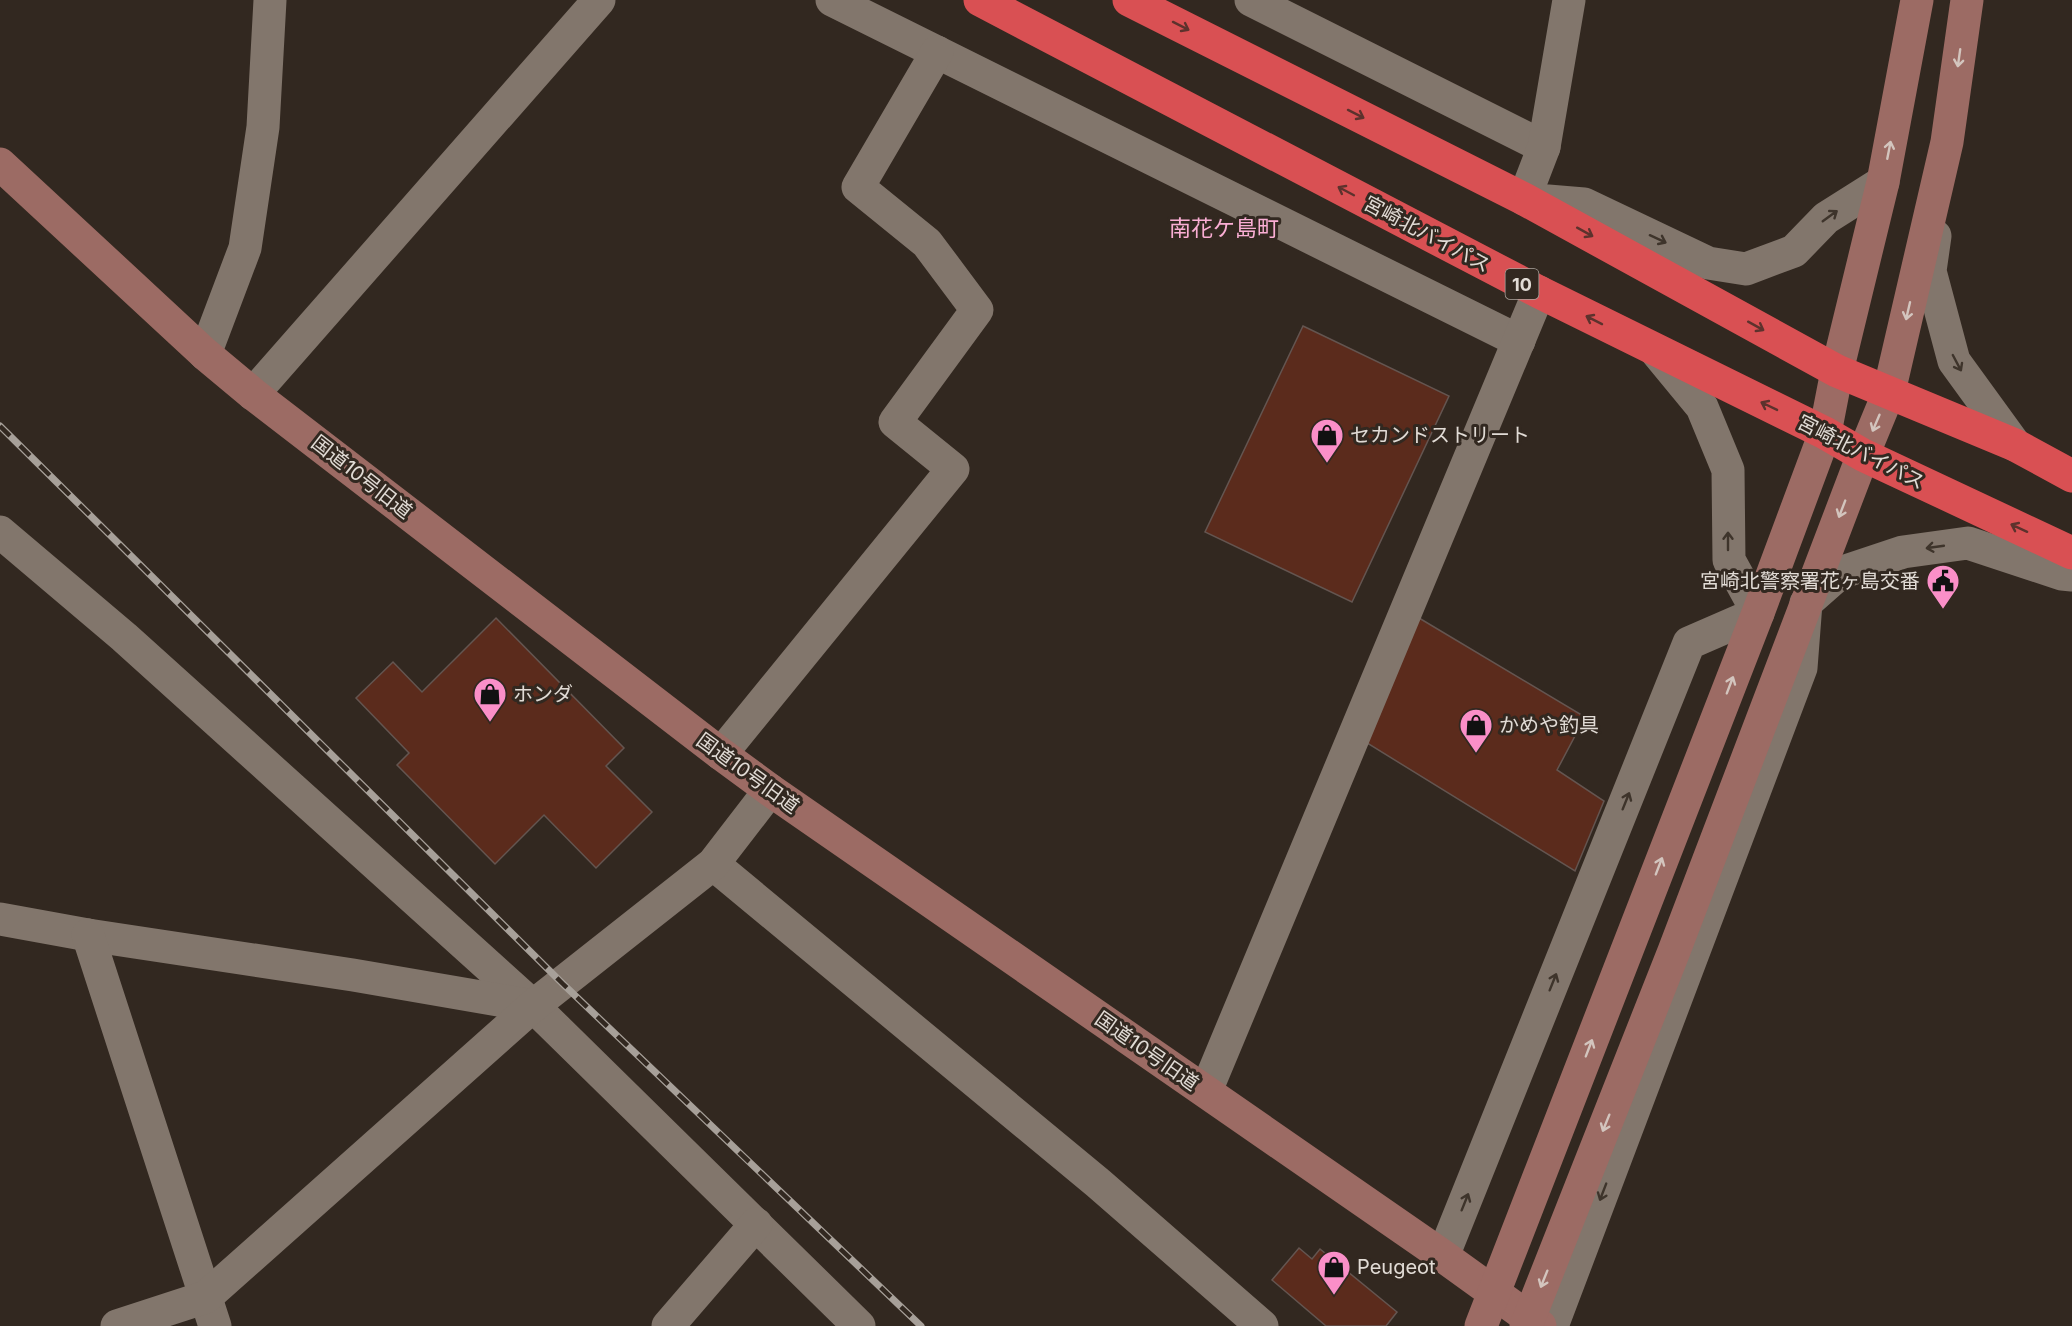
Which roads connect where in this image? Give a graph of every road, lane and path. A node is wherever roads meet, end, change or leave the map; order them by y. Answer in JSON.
{"nodes":[{"id":1,"x":270,"y":0,"type":"edge"},
{"id":2,"x":599,"y":0,"type":"edge"},
{"id":3,"x":832,"y":0,"type":"edge"},
{"id":4,"x":980,"y":0,"type":"edge"},
{"id":5,"x":1129,"y":0,"type":"edge"},
{"id":6,"x":1251,"y":0,"type":"edge"},
{"id":7,"x":1569,"y":0,"type":"edge"},
{"id":8,"x":1917,"y":0,"type":"edge"},
{"id":9,"x":1967,"y":0,"type":"edge"},
{"id":10,"x":937,"y":52,"type":"junction"},
{"id":11,"x":1947,"y":142,"type":"junction"},
{"id":12,"x":1544,"y":147,"type":"junction"},
{"id":13,"x":0,"y":164,"type":"edge"},
{"id":14,"x":1883,"y":182,"type":"junction"},
{"id":15,"x":1524,"y":199,"type":"junction"},
{"id":16,"x":1539,"y":292,"type":"junction"},
{"id":17,"x":1519,"y":341,"type":"junction"},
{"id":18,"x":1655,"y":350,"type":"junction"},
{"id":19,"x":205,"y":354,"type":"junction"},
{"id":20,"x":1838,"y":371,"type":"junction"},
{"id":21,"x":1889,"y":392,"type":"junction"},
{"id":22,"x":254,"y":394,"type":"junction"},
{"id":23,"x":1825,"y":433,"type":"junction"},
{"id":24,"x":2014,"y":446,"type":"junction"},
{"id":25,"x":1863,"y":455,"type":"junction"},
{"id":26,"x":2072,"y":476,"type":"edge"},
{"id":27,"x":0,"y":532,"type":"edge"},
{"id":28,"x":2072,"y":553,"type":"edge"},
{"id":29,"x":2072,"y":575,"type":"edge"},
{"id":30,"x":1806,"y":603,"type":"junction"},
{"id":31,"x":1758,"y":613,"type":"junction"},
{"id":32,"x":721,"y":754,"type":"junction"},
{"id":33,"x":770,"y":790,"type":"junction"},
{"id":34,"x":713,"y":864,"type":"junction"},
{"id":35,"x":0,"y":919,"type":"edge"},
{"id":36,"x":88,"y":934,"type":"junction"},
{"id":37,"x":533,"y":1006,"type":"junction"},
{"id":38,"x":1206,"y":1091,"type":"junction"},
{"id":39,"x":756,"y":1224,"type":"junction"},
{"id":40,"x":1443,"y":1256,"type":"junction"},
{"id":41,"x":210,"y":1311,"type":"edge"},
{"id":42,"x":117,"y":1326,"type":"edge"},
{"id":43,"x":668,"y":1326,"type":"edge"},
{"id":44,"x":859,"y":1326,"type":"edge"},
{"id":45,"x":1262,"y":1326,"type":"edge"},
{"id":46,"x":1480,"y":1326,"type":"edge"},
{"id":47,"x":1526,"y":1326,"type":"edge"},
{"id":48,"x":1540,"y":1326,"type":"edge"},
{"id":49,"x":1552,"y":1326,"type":"edge"}],
"edges":[{"from":1,"to":19,"type":"street"},
{"from":2,"to":22,"type":"street"},
{"from":3,"to":10,"type":"street"},
{"from":16,"to":4,"type":"highway","name":"宮崎北バイパス","number":"10","one_way":true},
{"from":5,"to":15,"type":"highway","one_way":true},
{"from":6,"to":12,"type":"street"},
{"from":7,"to":12,"type":"street"},
{"from":14,"to":8,"type":"street","one_way":true},
{"from":9,"to":11,"type":"street","one_way":true},
{"from":10,"to":17,"type":"street"},
{"from":10,"to":32,"type":"street"},
{"from":11,"to":21,"type":"street","one_way":true},
{"from":11,"to":24,"type":"street","one_way":true},
{"from":12,"to":15,"type":"street"},
{"from":13,"to":19,"type":"street","name":"国道10号旧道"},
{"from":15,"to":14,"type":"street","one_way":true},
{"from":14,"to":20,"type":"street"},
{"from":15,"to":20,"type":"highway","one_way":true},
{"from":16,"to":17,"type":"street"},
{"from":18,"to":16,"type":"highway","name":"宮崎北バイパス","number":"10","one_way":true},
{"from":17,"to":38,"type":"street"},
{"from":23,"to":18,"type":"highway","name":"宮崎北バイパス","number":"10","one_way":true},
{"from":31,"to":18,"type":"street","one_way":true},
{"from":19,"to":22,"type":"street","name":"国道10号旧道"},
{"from":20,"to":21,"type":"highway"},
{"from":20,"to":23,"type":"street"},
{"from":21,"to":24,"type":"highway"},
{"from":21,"to":25,"type":"street","one_way":true},
{"from":22,"to":32,"type":"street","name":"国道10号旧道"},
{"from":23,"to":25,"type":"highway","name":"宮崎北バイパス","number":"10"},
{"from":23,"to":31,"type":"street"},
{"from":24,"to":26,"type":"highway"},
{"from":28,"to":25,"type":"highway","name":"宮崎北バイパス","number":"10","one_way":true},
{"from":25,"to":30,"type":"street","one_way":true},
{"from":27,"to":37,"type":"street"},
{"from":29,"to":30,"type":"street","one_way":true},
{"from":30,"to":47,"type":"street","one_way":true},
{"from":30,"to":49,"type":"street","one_way":true},
{"from":40,"to":31,"type":"street","one_way":true},
{"from":46,"to":31,"type":"street","one_way":true},
{"from":32,"to":33,"type":"street","name":"国道10号旧道"},
{"from":33,"to":34,"type":"street"},
{"from":33,"to":38,"type":"street","name":"国道10号旧道"},
{"from":34,"to":37,"type":"street"},
{"from":34,"to":45,"type":"street"},
{"from":35,"to":36,"type":"street"},
{"from":36,"to":37,"type":"street"},
{"from":36,"to":41,"type":"street"},
{"from":37,"to":39,"type":"street"},
{"from":37,"to":41,"type":"street"},
{"from":38,"to":40,"type":"street","name":"国道10号旧道"},
{"from":39,"to":43,"type":"street"},
{"from":39,"to":44,"type":"street"},
{"from":40,"to":48,"type":"street","name":"国道10号旧道"},
{"from":41,"to":42,"type":"street"}]}
